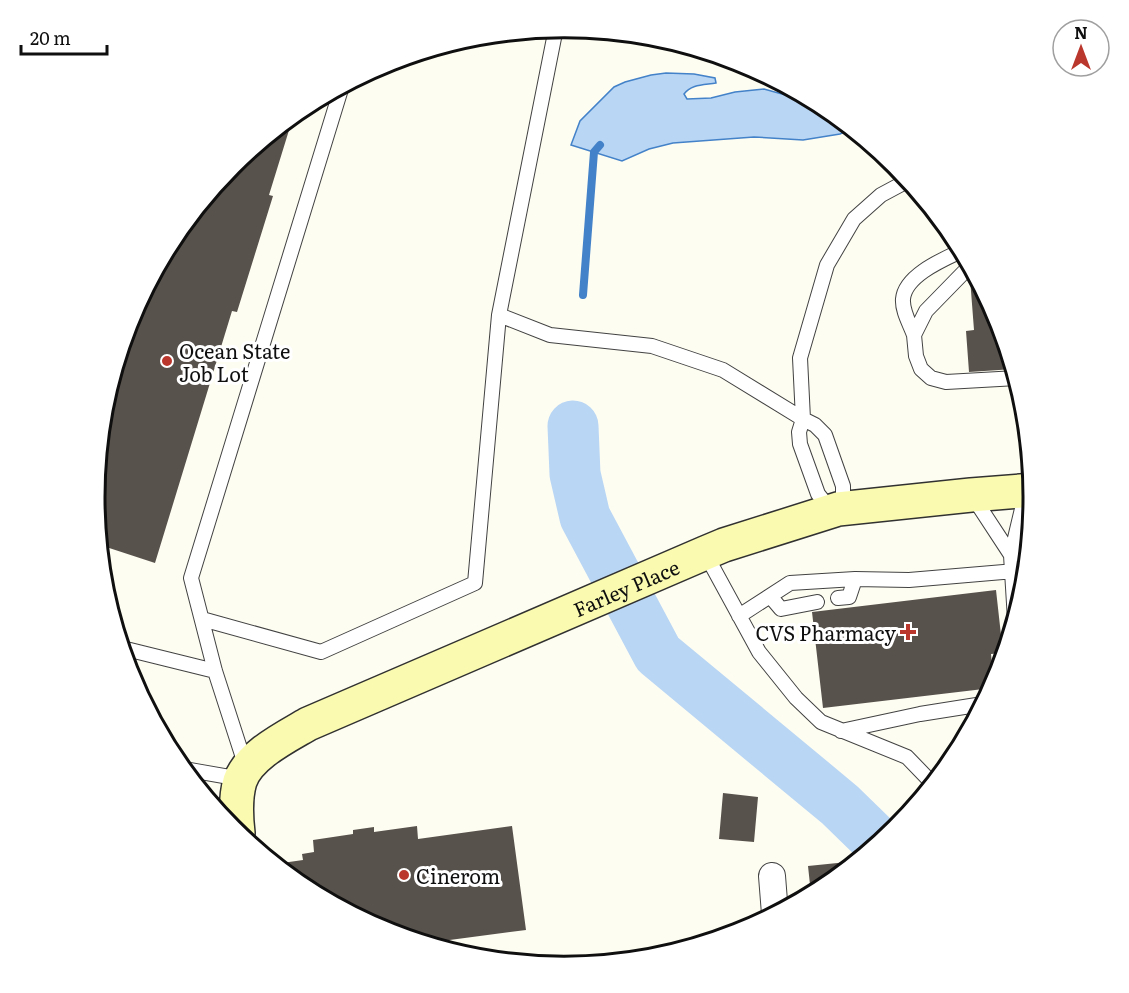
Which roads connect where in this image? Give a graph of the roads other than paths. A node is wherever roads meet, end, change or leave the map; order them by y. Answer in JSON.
{"nodes":[{"id":1,"x":554,"y":38,"type":"edge"},
{"id":2,"x":339,"y":97,"type":"edge"},
{"id":3,"x":899,"y":182,"type":"edge"},
{"id":4,"x":954,"y":254,"type":"edge"},
{"id":5,"x":965,"y":272,"type":"edge"},
{"id":6,"x":500,"y":315,"type":"junction"},
{"id":7,"x":914,"y":335,"type":"junction"},
{"id":8,"x":1008,"y":379,"type":"edge"},
{"id":9,"x":802,"y":419,"type":"junction"},
{"id":10,"x":1023,"y":491,"type":"edge"},
{"id":11,"x":971,"y":495,"type":"junction"},
{"id":12,"x":838,"y":509,"type":"junction"},
{"id":13,"x":1023,"y":514,"type":"edge"},
{"id":14,"x":705,"y":553,"type":"junction"},
{"id":15,"x":1011,"y":555,"type":"junction"},
{"id":16,"x":1017,"y":571,"type":"edge"},
{"id":17,"x":1012,"y":572,"type":"junction"},
{"id":18,"x":855,"y":579,"type":"junction"},
{"id":19,"x":1013,"y":593,"type":"edge"},
{"id":20,"x":771,"y":596,"type":"junction"},
{"id":21,"x":838,"y":598,"type":"dead end"},
{"id":22,"x":817,"y":602,"type":"dead end"},
{"id":23,"x":740,"y":616,"type":"junction"},
{"id":24,"x":202,"y":619,"type":"junction"},
{"id":25,"x":132,"y":651,"type":"edge"},
{"id":26,"x":215,"y":671,"type":"junction"},
{"id":27,"x":973,"y":706,"type":"edge"},
{"id":28,"x":841,"y":731,"type":"junction"},
{"id":29,"x":196,"y":770,"type":"edge"},
{"id":30,"x":244,"y":775,"type":"junction"},
{"id":31,"x":927,"y":778,"type":"edge"},
{"id":32,"x":236,"y":817,"type":"edge"},
{"id":33,"x":772,"y":876,"type":"dead end"},
{"id":34,"x":774,"y":905,"type":"edge"}],
"edges":[{"from":1,"to":6,"type":"lane"},
{"from":2,"to":24,"type":"lane"},
{"from":3,"to":9,"type":"lane"},
{"from":4,"to":7,"type":"lane"},
{"from":5,"to":7,"type":"lane"},
{"from":6,"to":9,"type":"lane"},
{"from":6,"to":24,"type":"lane"},
{"from":7,"to":8,"type":"lane"},
{"from":9,"to":12,"type":"lane"},
{"from":9,"to":12,"type":"lane"},
{"from":10,"to":11,"type":"main road","name":"Farley Place"},
{"from":11,"to":12,"type":"main road","name":"Farley Place"},
{"from":11,"to":15,"type":"lane"},
{"from":12,"to":14,"type":"main road","name":"Farley Place"},
{"from":13,"to":15,"type":"lane"},
{"from":14,"to":23,"type":"lane"},
{"from":14,"to":30,"type":"main road","name":"Farley Place"},
{"from":15,"to":17,"type":"lane"},
{"from":16,"to":17,"type":"lane"},
{"from":17,"to":18,"type":"lane"},
{"from":17,"to":19,"type":"lane"},
{"from":18,"to":20,"type":"lane"},
{"from":18,"to":21,"type":"lane"},
{"from":20,"to":22,"type":"lane"},
{"from":20,"to":23,"type":"lane"},
{"from":23,"to":28,"type":"lane"},
{"from":24,"to":26,"type":"lane"},
{"from":25,"to":26,"type":"lane"},
{"from":26,"to":30,"type":"lane"},
{"from":27,"to":28,"type":"lane"},
{"from":28,"to":31,"type":"lane"},
{"from":29,"to":30,"type":"lane"},
{"from":30,"to":32,"type":"main road"},
{"from":33,"to":34,"type":"street"}]}
